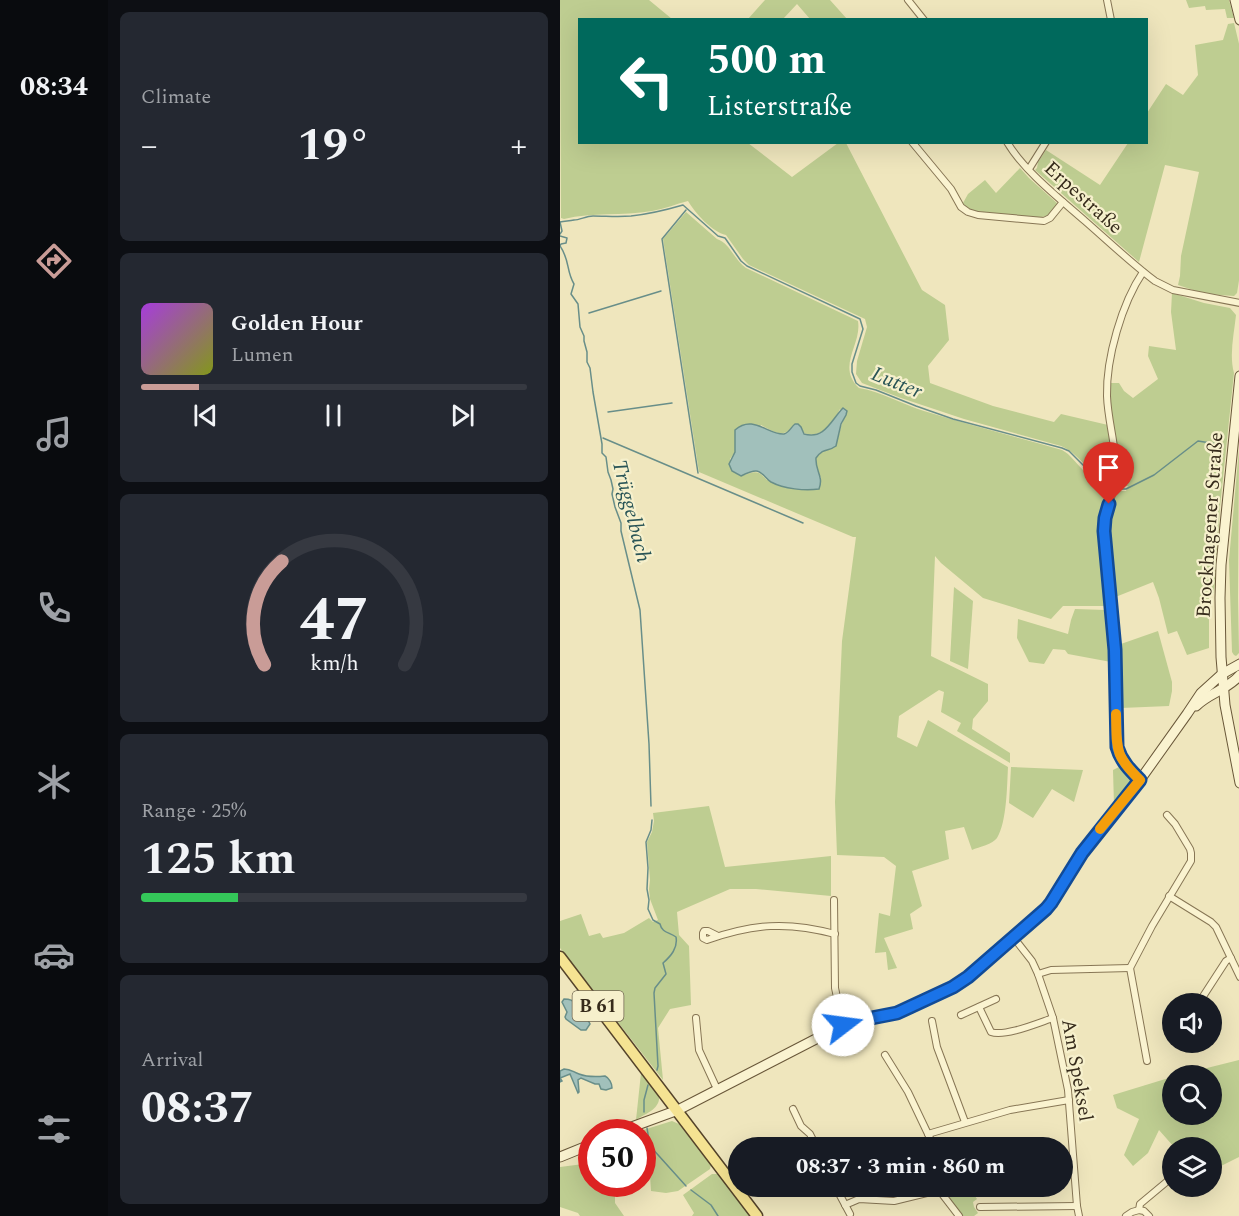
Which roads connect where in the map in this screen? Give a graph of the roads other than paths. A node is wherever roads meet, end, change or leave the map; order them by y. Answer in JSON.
{"nodes":[{"id":1,"x":908,"y":0,"type":"edge"},
{"id":2,"x":1107,"y":0,"type":"edge"},
{"id":3,"x":1235,"y":0,"type":"edge"},
{"id":4,"x":922,"y":18,"type":"edge"},
{"id":5,"x":1111,"y":18,"type":"edge"},
{"id":6,"x":1240,"y":20,"type":"edge"},
{"id":7,"x":914,"y":144,"type":"edge"},
{"id":8,"x":1008,"y":144,"type":"edge"},
{"id":9,"x":1045,"y":144,"type":"edge"},
{"id":10,"x":1029,"y":169,"type":"junction"},
{"id":11,"x":1063,"y":202,"type":"junction"},
{"id":12,"x":1143,"y":272,"type":"junction"},
{"id":13,"x":1240,"y":303,"type":"edge"},
{"id":14,"x":1240,"y":376,"type":"edge"},
{"id":15,"x":1240,"y":664,"type":"edge"},
{"id":16,"x":1222,"y":674,"type":"junction"},
{"id":17,"x":1240,"y":675,"type":"edge"},
{"id":18,"x":1224,"y":689,"type":"junction"},
{"id":19,"x":1187,"y":714,"type":"junction"},
{"id":20,"x":1140,"y":780,"type":"junction"},
{"id":21,"x":1240,"y":783,"type":"edge"},
{"id":22,"x":1167,"y":815,"type":"dead end"},
{"id":23,"x":1169,"y":896,"type":"junction"},
{"id":24,"x":834,"y":900,"type":"dead end"},
{"id":25,"x":835,"y":934,"type":"junction"},
{"id":26,"x":718,"y":936,"type":"dead end"},
{"id":27,"x":1014,"y":938,"type":"junction"},
{"id":28,"x":560,"y":957,"type":"edge"},
{"id":29,"x":1231,"y":958,"type":"junction"},
{"id":30,"x":1130,"y":968,"type":"junction"},
{"id":31,"x":1038,"y":974,"type":"junction"},
{"id":32,"x":1240,"y":977,"type":"edge"},
{"id":33,"x":1205,"y":993,"type":"edge"},
{"id":34,"x":996,"y":999,"type":"dead end"},
{"id":35,"x":979,"y":1007,"type":"junction"},
{"id":36,"x":961,"y":1015,"type":"dead end"},
{"id":37,"x":696,"y":1018,"type":"dead end"},
{"id":38,"x":1053,"y":1018,"type":"junction"},
{"id":39,"x":932,"y":1021,"type":"dead end"},
{"id":40,"x":843,"y":1025,"type":"junction"},
{"id":41,"x":885,"y":1055,"type":"dead end"},
{"id":42,"x":1147,"y":1061,"type":"dead end"},
{"id":43,"x":717,"y":1089,"type":"junction"},
{"id":44,"x":1069,"y":1100,"type":"junction"},
{"id":45,"x":793,"y":1108,"type":"dead end"},
{"id":46,"x":678,"y":1110,"type":"junction"},
{"id":47,"x":653,"y":1119,"type":"edge"},
{"id":48,"x":965,"y":1122,"type":"junction"},
{"id":49,"x":928,"y":1134,"type":"junction"},
{"id":50,"x":812,"y":1137,"type":"edge"},
{"id":51,"x":930,"y":1137,"type":"edge"},
{"id":52,"x":578,"y":1150,"type":"edge"},
{"id":53,"x":560,"y":1157,"type":"edge"},
{"id":54,"x":1162,"y":1186,"type":"edge"},
{"id":55,"x":841,"y":1197,"type":"edge"},
{"id":56,"x":910,"y":1197,"type":"edge"},
{"id":57,"x":944,"y":1197,"type":"edge"},
{"id":58,"x":845,"y":1205,"type":"junction"},
{"id":59,"x":1077,"y":1206,"type":"junction"},
{"id":60,"x":980,"y":1207,"type":"dead end"},
{"id":61,"x":1139,"y":1210,"type":"junction"},
{"id":62,"x":850,"y":1214,"type":"dead end"},
{"id":63,"x":757,"y":1216,"type":"edge"},
{"id":64,"x":958,"y":1216,"type":"edge"},
{"id":65,"x":1079,"y":1216,"type":"edge"},
{"id":66,"x":1126,"y":1216,"type":"edge"},
{"id":67,"x":1149,"y":1216,"type":"edge"}],
"edges":[{"from":1,"to":4,"type":"street"},
{"from":2,"to":5,"type":"street"},
{"from":3,"to":6,"type":"main road"},
{"from":7,"to":11,"type":"street"},
{"from":8,"to":10,"type":"street","name":"Erpestraße"},
{"from":9,"to":10,"type":"street"},
{"from":10,"to":11,"type":"street","name":"Erpestraße"},
{"from":11,"to":12,"type":"street","name":"Erpestraße"},
{"from":12,"to":13,"type":"street","name":"Erpestraße"},
{"from":12,"to":20,"type":"street"},
{"from":14,"to":16,"type":"main road","name":"Brockhagener Straße"},
{"from":15,"to":16,"type":"main road"},
{"from":16,"to":18,"type":"main road","name":"Brockhagener Straße"},
{"from":16,"to":19,"type":"main road"},
{"from":17,"to":18,"type":"main road"},
{"from":18,"to":19,"type":"main road"},
{"from":18,"to":21,"type":"main road","name":"Brockhagener Straße"},
{"from":19,"to":20,"type":"main road"},
{"from":20,"to":27,"type":"main road"},
{"from":22,"to":23,"type":"street"},
{"from":23,"to":29,"type":"street"},
{"from":23,"to":30,"type":"street"},
{"from":24,"to":25,"type":"street"},
{"from":25,"to":26,"type":"street"},
{"from":25,"to":40,"type":"street"},
{"from":27,"to":31,"type":"street","name":"Am Speksel"},
{"from":27,"to":40,"type":"main road"},
{"from":28,"to":46,"type":"main road","number":"B 61"},
{"from":29,"to":32,"type":"street"},
{"from":29,"to":33,"type":"street"},
{"from":30,"to":31,"type":"street"},
{"from":30,"to":42,"type":"street"},
{"from":31,"to":38,"type":"street","name":"Am Speksel"},
{"from":34,"to":35,"type":"street"},
{"from":35,"to":36,"type":"street"},
{"from":35,"to":38,"type":"street"},
{"from":37,"to":43,"type":"street"},
{"from":38,"to":44,"type":"street","name":"Am Speksel"},
{"from":39,"to":48,"type":"street"},
{"from":40,"to":43,"type":"main road"},
{"from":41,"to":49,"type":"street"},
{"from":43,"to":46,"type":"main road"},
{"from":44,"to":48,"type":"street"},
{"from":44,"to":59,"type":"street","name":"Am Speksel"},
{"from":45,"to":50,"type":"street"},
{"from":46,"to":47,"type":"main road"},
{"from":46,"to":63,"type":"main road","number":"B 61"},
{"from":48,"to":49,"type":"street"},
{"from":49,"to":51,"type":"street"},
{"from":52,"to":53,"type":"main road"},
{"from":54,"to":61,"type":"street"},
{"from":55,"to":58,"type":"street"},
{"from":56,"to":58,"type":"street"},
{"from":57,"to":64,"type":"street"},
{"from":58,"to":62,"type":"street"},
{"from":59,"to":60,"type":"street"},
{"from":59,"to":65,"type":"street","name":"Am Speksel"},
{"from":61,"to":66,"type":"street"},
{"from":61,"to":67,"type":"street"}]}
